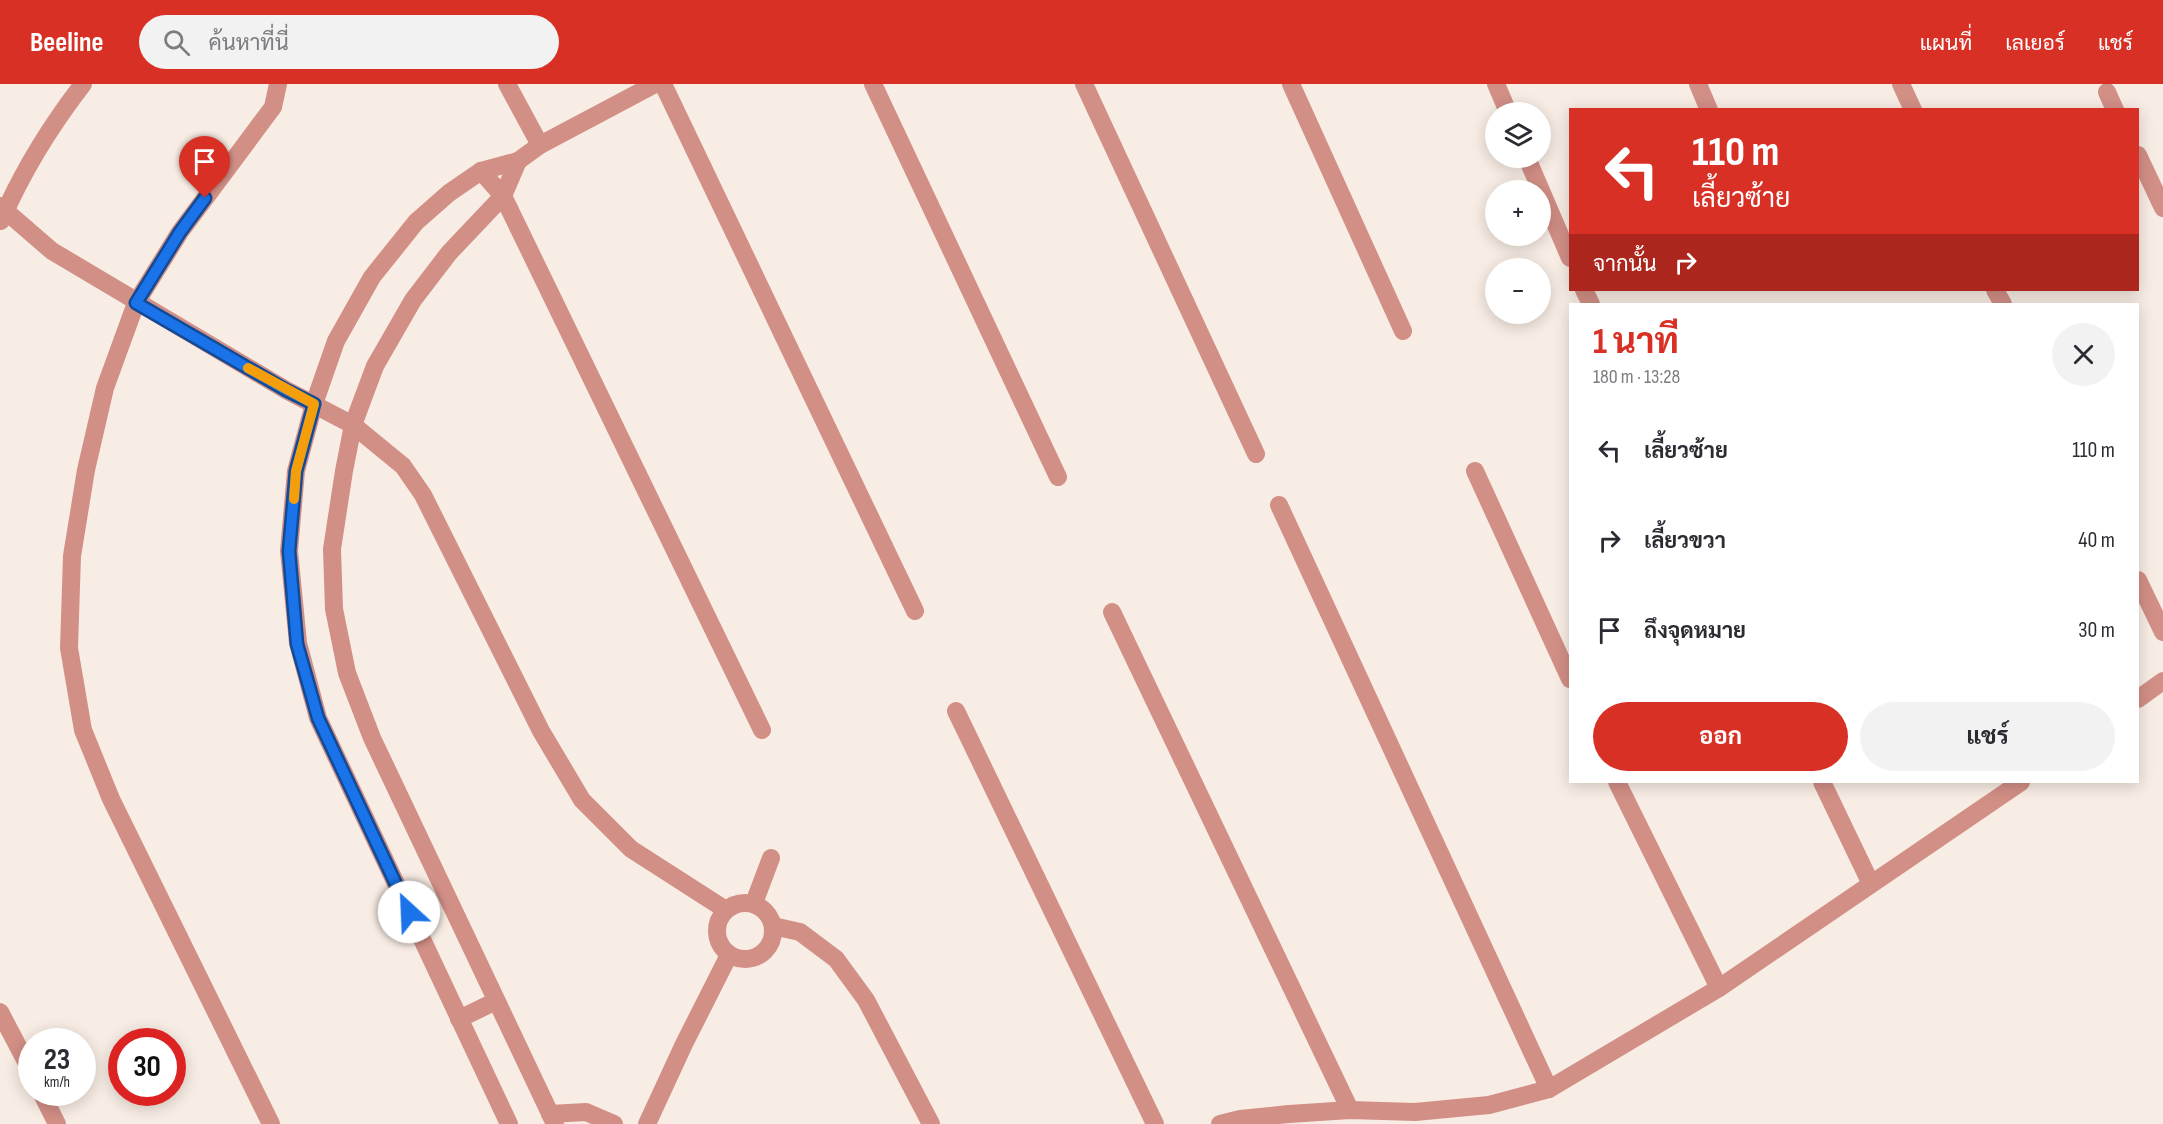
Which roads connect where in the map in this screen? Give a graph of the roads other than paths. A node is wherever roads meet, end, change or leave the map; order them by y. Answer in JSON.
{"nodes":[{"id":1,"x":83,"y":84,"type":"edge"},
{"id":2,"x":278,"y":84,"type":"edge"},
{"id":3,"x":507,"y":84,"type":"edge"},
{"id":4,"x":655,"y":84,"type":"edge"},
{"id":5,"x":663,"y":84,"type":"edge"},
{"id":6,"x":873,"y":84,"type":"edge"},
{"id":7,"x":1084,"y":84,"type":"edge"},
{"id":8,"x":1291,"y":84,"type":"edge"},
{"id":9,"x":1496,"y":84,"type":"edge"},
{"id":10,"x":1698,"y":84,"type":"edge"},
{"id":11,"x":1901,"y":84,"type":"edge"},
{"id":12,"x":2107,"y":92,"type":"dead end"},
{"id":13,"x":1504,"y":102,"type":"edge"},
{"id":14,"x":1709,"y":108,"type":"edge"},
{"id":15,"x":1912,"y":108,"type":"edge"},
{"id":16,"x":2114,"y":108,"type":"edge"},
{"id":17,"x":540,"y":144,"type":"junction"},
{"id":18,"x":2139,"y":157,"type":"edge"},
{"id":19,"x":518,"y":161,"type":"junction"},
{"id":20,"x":1531,"y":168,"type":"edge"},
{"id":21,"x":481,"y":171,"type":"junction"},
{"id":22,"x":503,"y":196,"type":"junction"},
{"id":23,"x":2163,"y":208,"type":"edge"},
{"id":24,"x":2,"y":214,"type":"edge"},
{"id":25,"x":1569,"y":256,"type":"edge"},
{"id":26,"x":136,"y":303,"type":"junction"},
{"id":27,"x":1403,"y":331,"type":"dead end"},
{"id":28,"x":314,"y":404,"type":"junction"},
{"id":29,"x":353,"y":425,"type":"junction"},
{"id":30,"x":1256,"y":454,"type":"dead end"},
{"id":31,"x":1475,"y":471,"type":"dead end"},
{"id":32,"x":1058,"y":477,"type":"dead end"},
{"id":33,"x":1279,"y":505,"type":"dead end"},
{"id":34,"x":2139,"y":582,"type":"edge"},
{"id":35,"x":915,"y":611,"type":"dead end"},
{"id":36,"x":1112,"y":612,"type":"dead end"},
{"id":37,"x":2163,"y":632,"type":"edge"},
{"id":38,"x":1569,"y":677,"type":"edge"},
{"id":39,"x":2163,"y":681,"type":"edge"},
{"id":40,"x":2139,"y":698,"type":"edge"},
{"id":41,"x":956,"y":711,"type":"dead end"},
{"id":42,"x":762,"y":730,"type":"dead end"},
{"id":43,"x":1617,"y":783,"type":"edge"},
{"id":44,"x":1822,"y":783,"type":"edge"},
{"id":45,"x":2020,"y":783,"type":"edge"},
{"id":46,"x":771,"y":858,"type":"dead end"},
{"id":47,"x":1871,"y":884,"type":"junction"},
{"id":48,"x":754,"y":903,"type":"junction"},
{"id":49,"x":726,"y":910,"type":"junction"},
{"id":50,"x":773,"y":926,"type":"junction"},
{"id":51,"x":729,"y":955,"type":"junction"},
{"id":52,"x":1719,"y":988,"type":"junction"},
{"id":53,"x":496,"y":1001,"type":"junction"},
{"id":54,"x":0,"y":1011,"type":"edge"},
{"id":55,"x":459,"y":1019,"type":"junction"},
{"id":56,"x":18,"y":1046,"type":"edge"},
{"id":57,"x":1549,"y":1089,"type":"junction"},
{"id":58,"x":48,"y":1106,"type":"edge"},
{"id":59,"x":1350,"y":1110,"type":"junction"},
{"id":60,"x":552,"y":1119,"type":"edge"},
{"id":61,"x":57,"y":1124,"type":"edge"},
{"id":62,"x":271,"y":1124,"type":"edge"},
{"id":63,"x":509,"y":1124,"type":"edge"},
{"id":64,"x":614,"y":1124,"type":"edge"},
{"id":65,"x":647,"y":1124,"type":"edge"},
{"id":66,"x":931,"y":1124,"type":"edge"},
{"id":67,"x":1155,"y":1124,"type":"edge"},
{"id":68,"x":1220,"y":1124,"type":"edge"}],
"edges":[{"from":1,"to":24,"type":"street"},
{"from":2,"to":26,"type":"street"},
{"from":3,"to":17,"type":"street"},
{"from":4,"to":17,"type":"street"},
{"from":5,"to":35,"type":"street"},
{"from":6,"to":32,"type":"street"},
{"from":7,"to":30,"type":"street"},
{"from":8,"to":27,"type":"street"},
{"from":9,"to":13,"type":"street"},
{"from":10,"to":14,"type":"street"},
{"from":11,"to":15,"type":"street"},
{"from":12,"to":16,"type":"street"},
{"from":17,"to":19,"type":"street"},
{"from":18,"to":23,"type":"street"},
{"from":19,"to":21,"type":"street"},
{"from":19,"to":22,"type":"street"},
{"from":20,"to":25,"type":"street"},
{"from":21,"to":22,"type":"street"},
{"from":21,"to":28,"type":"street"},
{"from":22,"to":29,"type":"street"},
{"from":22,"to":42,"type":"street"},
{"from":24,"to":26,"type":"street"},
{"from":26,"to":28,"type":"street"},
{"from":26,"to":62,"type":"street"},
{"from":28,"to":29,"type":"street"},
{"from":28,"to":55,"type":"street"},
{"from":29,"to":49,"type":"street"},
{"from":29,"to":53,"type":"street"},
{"from":31,"to":38,"type":"street"},
{"from":33,"to":57,"type":"street"},
{"from":34,"to":37,"type":"street"},
{"from":36,"to":59,"type":"street"},
{"from":39,"to":40,"type":"street"},
{"from":41,"to":67,"type":"street"},
{"from":43,"to":52,"type":"street"},
{"from":44,"to":47,"type":"street"},
{"from":45,"to":47,"type":"street"},
{"from":46,"to":48,"type":"street"},
{"from":47,"to":52,"type":"street"},
{"from":48,"to":49,"type":"street"},
{"from":48,"to":50,"type":"street"},
{"from":49,"to":51,"type":"street"},
{"from":50,"to":51,"type":"street"},
{"from":50,"to":66,"type":"street"},
{"from":51,"to":65,"type":"street"},
{"from":52,"to":57,"type":"street"},
{"from":53,"to":55,"type":"street"},
{"from":53,"to":60,"type":"street"},
{"from":54,"to":56,"type":"street"},
{"from":55,"to":63,"type":"street"},
{"from":57,"to":59,"type":"street"},
{"from":58,"to":61,"type":"street"},
{"from":59,"to":68,"type":"street"},
{"from":60,"to":64,"type":"street"}]}
